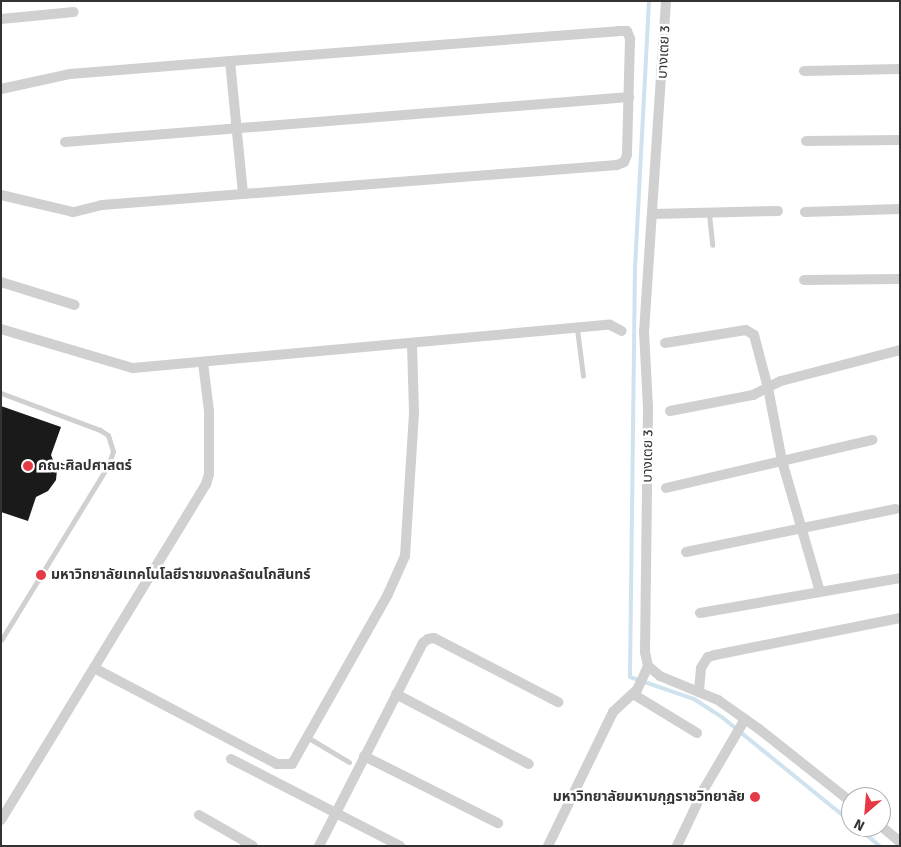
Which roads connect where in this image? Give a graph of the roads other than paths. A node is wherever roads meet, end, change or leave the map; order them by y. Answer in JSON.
{"nodes":[{"id":1,"x":666,"y":1,"type":"edge"},
{"id":2,"x":74,"y":12,"type":"dead end"},
{"id":3,"x":1,"y":20,"type":"edge"},
{"id":4,"x":230,"y":61,"type":"junction"},
{"id":5,"x":900,"y":69,"type":"edge"},
{"id":6,"x":804,"y":71,"type":"dead end"},
{"id":7,"x":1,"y":89,"type":"edge"},
{"id":8,"x":629,"y":97,"type":"junction"},
{"id":9,"x":235,"y":127,"type":"junction"},
{"id":10,"x":900,"y":140,"type":"edge"},
{"id":11,"x":806,"y":141,"type":"dead end"},
{"id":12,"x":65,"y":142,"type":"dead end"},
{"id":13,"x":243,"y":193,"type":"junction"},
{"id":14,"x":1,"y":196,"type":"edge"},
{"id":15,"x":900,"y":209,"type":"edge"},
{"id":16,"x":778,"y":211,"type":"dead end"},
{"id":17,"x":805,"y":212,"type":"dead end"},
{"id":18,"x":654,"y":214,"type":"junction"},
{"id":19,"x":710,"y":214,"type":"junction"},
{"id":20,"x":712,"y":245,"type":"dead end"},
{"id":21,"x":900,"y":278,"type":"edge"},
{"id":22,"x":804,"y":280,"type":"dead end"},
{"id":23,"x":1,"y":282,"type":"edge"},
{"id":24,"x":75,"y":305,"type":"dead end"},
{"id":25,"x":1,"y":329,"type":"edge"},
{"id":26,"x":577,"y":329,"type":"junction"},
{"id":27,"x":622,"y":331,"type":"dead end"},
{"id":28,"x":666,"y":342,"type":"dead end"},
{"id":29,"x":412,"y":344,"type":"junction"},
{"id":30,"x":900,"y":350,"type":"edge"},
{"id":31,"x":203,"y":363,"type":"junction"},
{"id":32,"x":583,"y":376,"type":"dead end"},
{"id":33,"x":768,"y":388,"type":"junction"},
{"id":34,"x":1,"y":393,"type":"edge"},
{"id":35,"x":670,"y":411,"type":"dead end"},
{"id":36,"x":873,"y":440,"type":"dead end"},
{"id":37,"x":782,"y":461,"type":"junction"},
{"id":38,"x":666,"y":488,"type":"dead end"},
{"id":39,"x":896,"y":509,"type":"dead end"},
{"id":40,"x":799,"y":529,"type":"junction"},
{"id":41,"x":686,"y":552,"type":"dead end"},
{"id":42,"x":900,"y":578,"type":"edge"},
{"id":43,"x":820,"y":592,"type":"junction"},
{"id":44,"x":700,"y":613,"type":"dead end"},
{"id":45,"x":900,"y":618,"type":"edge"},
{"id":46,"x":1,"y":640,"type":"edge"},
{"id":47,"x":648,"y":666,"type":"junction"},
{"id":48,"x":94,"y":668,"type":"junction"},
{"id":49,"x":698,"y":690,"type":"junction"},
{"id":50,"x":635,"y":692,"type":"junction"},
{"id":51,"x":396,"y":694,"type":"junction"},
{"id":52,"x":558,"y":702,"type":"dead end"},
{"id":53,"x":743,"y":723,"type":"junction"},
{"id":54,"x":697,"y":733,"type":"dead end"},
{"id":55,"x":307,"y":736,"type":"junction"},
{"id":56,"x":364,"y":756,"type":"junction"},
{"id":57,"x":231,"y":758,"type":"dead end"},
{"id":58,"x":349,"y":762,"type":"dead end"},
{"id":59,"x":529,"y":764,"type":"dead end"},
{"id":60,"x":841,"y":795,"type":"edge"},
{"id":61,"x":334,"y":813,"type":"junction"},
{"id":62,"x":199,"y":815,"type":"dead end"},
{"id":63,"x":1,"y":820,"type":"edge"},
{"id":64,"x":498,"y":823,"type":"dead end"},
{"id":65,"x":253,"y":846,"type":"edge"},
{"id":66,"x":318,"y":846,"type":"edge"},
{"id":67,"x":400,"y":846,"type":"edge"},
{"id":68,"x":548,"y":846,"type":"edge"},
{"id":69,"x":677,"y":846,"type":"edge"}],
"edges":[{"from":1,"to":18,"type":"street","name":"บางเตย 3"},
{"from":2,"to":3,"type":"street"},
{"from":4,"to":7,"type":"street"},
{"from":4,"to":8,"type":"street"},
{"from":4,"to":9,"type":"street"},
{"from":5,"to":6,"type":"street"},
{"from":8,"to":9,"type":"street"},
{"from":8,"to":13,"type":"street"},
{"from":9,"to":12,"type":"street"},
{"from":9,"to":13,"type":"street"},
{"from":10,"to":11,"type":"street"},
{"from":13,"to":14,"type":"street"},
{"from":15,"to":17,"type":"street"},
{"from":16,"to":19,"type":"street"},
{"from":18,"to":19,"type":"street"},
{"from":18,"to":47,"type":"street","name":"บางเตย 3"},
{"from":19,"to":20,"type":"lane"},
{"from":21,"to":22,"type":"street"},
{"from":23,"to":24,"type":"street"},
{"from":25,"to":31,"type":"street"},
{"from":26,"to":27,"type":"street"},
{"from":26,"to":29,"type":"street"},
{"from":26,"to":32,"type":"lane"},
{"from":28,"to":33,"type":"street"},
{"from":29,"to":31,"type":"street"},
{"from":29,"to":55,"type":"street"},
{"from":30,"to":33,"type":"street"},
{"from":31,"to":48,"type":"street"},
{"from":33,"to":35,"type":"street"},
{"from":33,"to":37,"type":"street"},
{"from":34,"to":46,"type":"lane"},
{"from":36,"to":37,"type":"street"},
{"from":37,"to":38,"type":"street"},
{"from":37,"to":40,"type":"street"},
{"from":39,"to":40,"type":"street"},
{"from":40,"to":41,"type":"street"},
{"from":40,"to":43,"type":"street"},
{"from":42,"to":43,"type":"street"},
{"from":43,"to":44,"type":"street"},
{"from":45,"to":49,"type":"street"},
{"from":47,"to":49,"type":"street"},
{"from":47,"to":50,"type":"street"},
{"from":48,"to":55,"type":"street"},
{"from":48,"to":63,"type":"street"},
{"from":49,"to":53,"type":"street"},
{"from":50,"to":54,"type":"street"},
{"from":50,"to":68,"type":"street"},
{"from":51,"to":52,"type":"street"},
{"from":51,"to":56,"type":"street"},
{"from":51,"to":59,"type":"street"},
{"from":53,"to":60,"type":"street"},
{"from":53,"to":69,"type":"street"},
{"from":55,"to":58,"type":"lane"},
{"from":56,"to":61,"type":"street"},
{"from":56,"to":64,"type":"street"},
{"from":57,"to":61,"type":"street"},
{"from":61,"to":66,"type":"street"},
{"from":61,"to":67,"type":"street"},
{"from":62,"to":65,"type":"street"}]}
